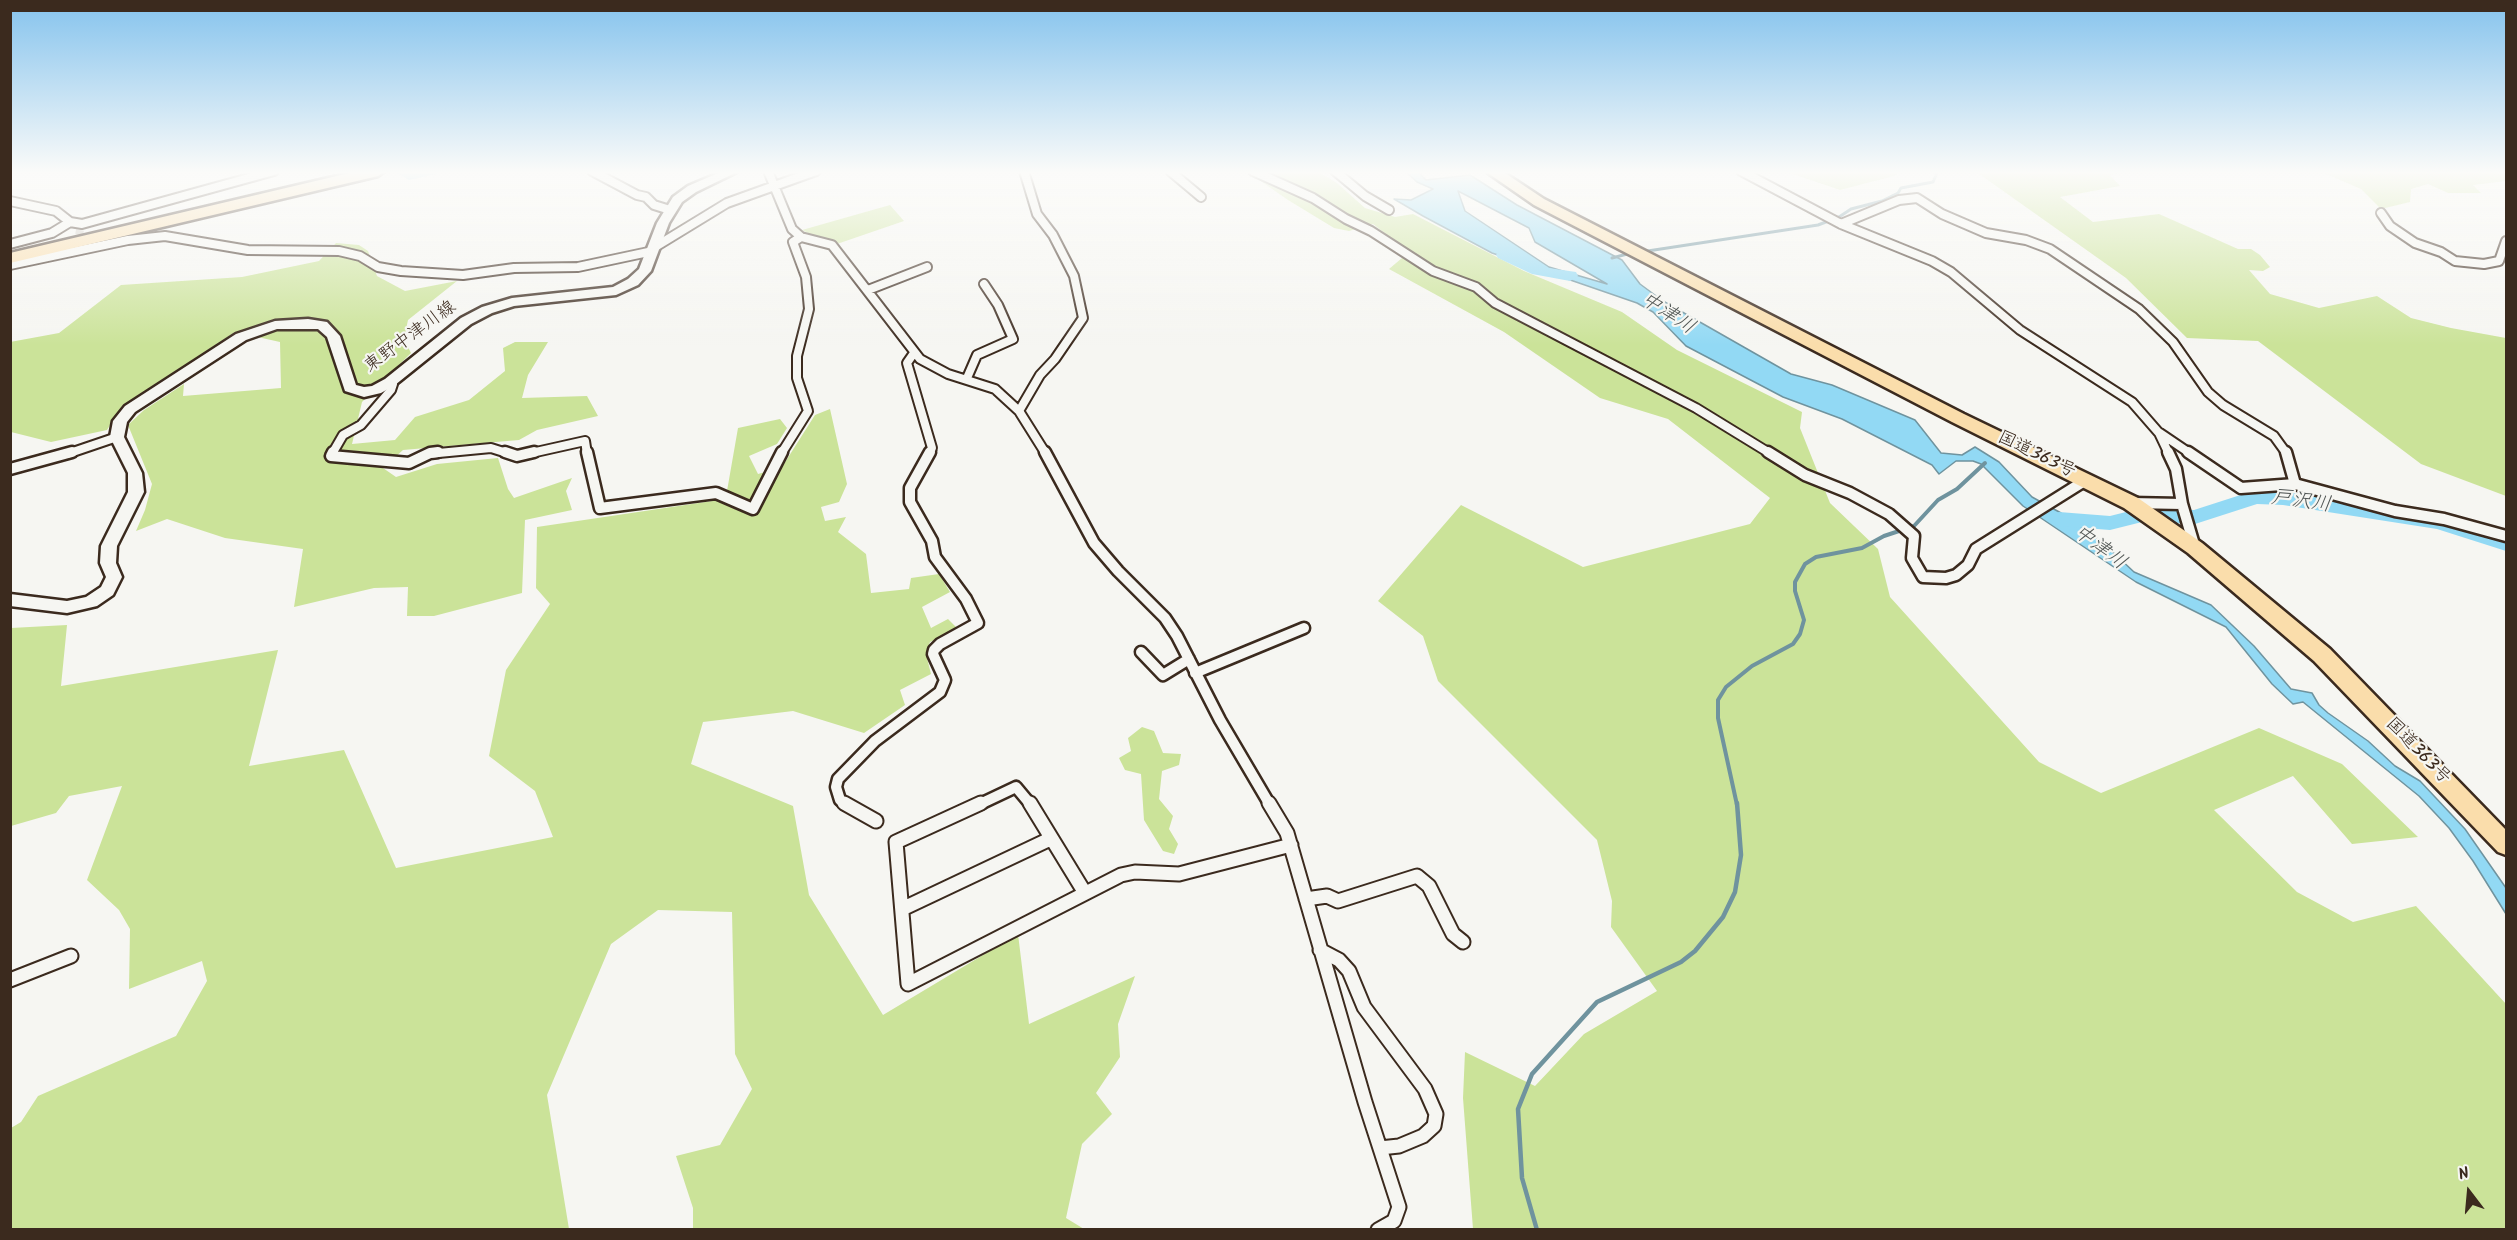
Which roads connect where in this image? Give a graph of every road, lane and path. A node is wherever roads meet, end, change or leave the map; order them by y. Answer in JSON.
{"nodes":[{"id":1,"x":59,"y":229,"type":"edge"},
{"id":2,"x":101,"y":229,"type":"edge"},
{"id":3,"x":133,"y":229,"type":"edge"},
{"id":4,"x":661,"y":229,"type":"edge"},
{"id":5,"x":686,"y":229,"type":"edge"},
{"id":6,"x":792,"y":229,"type":"edge"},
{"id":7,"x":1048,"y":229,"type":"edge"},
{"id":8,"x":1367,"y":229,"type":"edge"},
{"id":9,"x":1593,"y":229,"type":"edge"},
{"id":10,"x":1853,"y":229,"type":"edge"},
{"id":11,"x":1976,"y":229,"type":"edge"},
{"id":12,"x":2394,"y":229,"type":"edge"},
{"id":13,"x":801,"y":237,"type":"junction"},
{"id":14,"x":2506,"y":241,"type":"edge"},
{"id":15,"x":10,"y":244,"type":"edge"},
{"id":16,"x":654,"y":249,"type":"junction"},
{"id":17,"x":10,"y":250,"type":"edge"},
{"id":18,"x":10,"y":258,"type":"edge"},
{"id":19,"x":10,"y":265,"type":"edge"},
{"id":20,"x":927,"y":267,"type":"dead end"},
{"id":21,"x":984,"y":284,"type":"dead end"},
{"id":22,"x":868,"y":290,"type":"junction"},
{"id":23,"x":914,"y":353,"type":"junction"},
{"id":24,"x":966,"y":378,"type":"junction"},
{"id":25,"x":390,"y":382,"type":"junction"},
{"id":26,"x":1019,"y":411,"type":"junction"},
{"id":27,"x":2160,"y":433,"type":"junction"},
{"id":28,"x":117,"y":437,"type":"junction"},
{"id":29,"x":10,"y":469,"type":"edge"},
{"id":30,"x":2083,"y":483,"type":"junction"},
{"id":31,"x":2295,"y":484,"type":"junction"},
{"id":32,"x":2131,"y":502,"type":"junction"},
{"id":33,"x":2182,"y":504,"type":"junction"},
{"id":34,"x":2506,"y":536,"type":"edge"},
{"id":35,"x":2195,"y":548,"type":"junction"},
{"id":36,"x":10,"y":600,"type":"edge"},
{"id":37,"x":1304,"y":628,"type":"dead end"},
{"id":38,"x":1141,"y":652,"type":"dead end"},
{"id":39,"x":1189,"y":659,"type":"junction"},
{"id":40,"x":1195,"y":673,"type":"junction"},
{"id":41,"x":876,"y":821,"type":"dead end"},
{"id":42,"x":1050,"y":838,"type":"junction"},
{"id":43,"x":1291,"y":845,"type":"junction"},
{"id":44,"x":2506,"y":845,"type":"edge"},
{"id":45,"x":1085,"y":893,"type":"junction"},
{"id":46,"x":1306,"y":898,"type":"junction"},
{"id":47,"x":902,"y":909,"type":"junction"},
{"id":48,"x":1463,"y":942,"type":"dead end"},
{"id":49,"x":1320,"y":950,"type":"junction"},
{"id":50,"x":71,"y":956,"type":"dead end"},
{"id":51,"x":10,"y":980,"type":"edge"},
{"id":52,"x":1380,"y":1148,"type":"junction"},
{"id":53,"x":1378,"y":1230,"type":"edge"}],
"edges":[{"from":1,"to":15,"type":"street"},
{"from":2,"to":17,"type":"highway"},
{"from":3,"to":18,"type":"highway"},
{"from":4,"to":16,"type":"main road","name":"東野中津川線"},
{"from":5,"to":16,"type":"street"},
{"from":6,"to":13,"type":"street"},
{"from":7,"to":26,"type":"street"},
{"from":8,"to":30,"type":"street"},
{"from":9,"to":30,"type":"highway","name":"国道363号"},
{"from":10,"to":27,"type":"street"},
{"from":11,"to":31,"type":"street"},
{"from":12,"to":14,"type":"street"},
{"from":13,"to":22,"type":"street"},
{"from":13,"to":25,"type":"street"},
{"from":16,"to":19,"type":"street"},
{"from":16,"to":25,"type":"main road","name":"東野中津川線"},
{"from":20,"to":22,"type":"street"},
{"from":21,"to":24,"type":"street"},
{"from":22,"to":23,"type":"street"},
{"from":23,"to":24,"type":"street"},
{"from":23,"to":41,"type":"street"},
{"from":24,"to":26,"type":"street"},
{"from":25,"to":28,"type":"main road","name":"東野中津川線"},
{"from":26,"to":39,"type":"street"},
{"from":27,"to":31,"type":"street"},
{"from":27,"to":33,"type":"street"},
{"from":28,"to":29,"type":"street"},
{"from":28,"to":36,"type":"main road"},
{"from":30,"to":32,"type":"highway","name":"国道363号"},
{"from":31,"to":34,"type":"street"},
{"from":32,"to":33,"type":"street"},
{"from":32,"to":35,"type":"highway","name":"国道363号"},
{"from":33,"to":35,"type":"street"},
{"from":35,"to":44,"type":"highway","name":"国道363号"},
{"from":37,"to":40,"type":"street"},
{"from":38,"to":39,"type":"street"},
{"from":39,"to":40,"type":"street"},
{"from":40,"to":43,"type":"street"},
{"from":42,"to":45,"type":"street"},
{"from":42,"to":47,"type":"street"},
{"from":42,"to":47,"type":"street"},
{"from":43,"to":45,"type":"street"},
{"from":43,"to":46,"type":"street"},
{"from":45,"to":47,"type":"street"},
{"from":46,"to":48,"type":"street"},
{"from":46,"to":49,"type":"street"},
{"from":49,"to":52,"type":"street"},
{"from":49,"to":52,"type":"street"},
{"from":50,"to":51,"type":"street"},
{"from":52,"to":53,"type":"street"}]}
